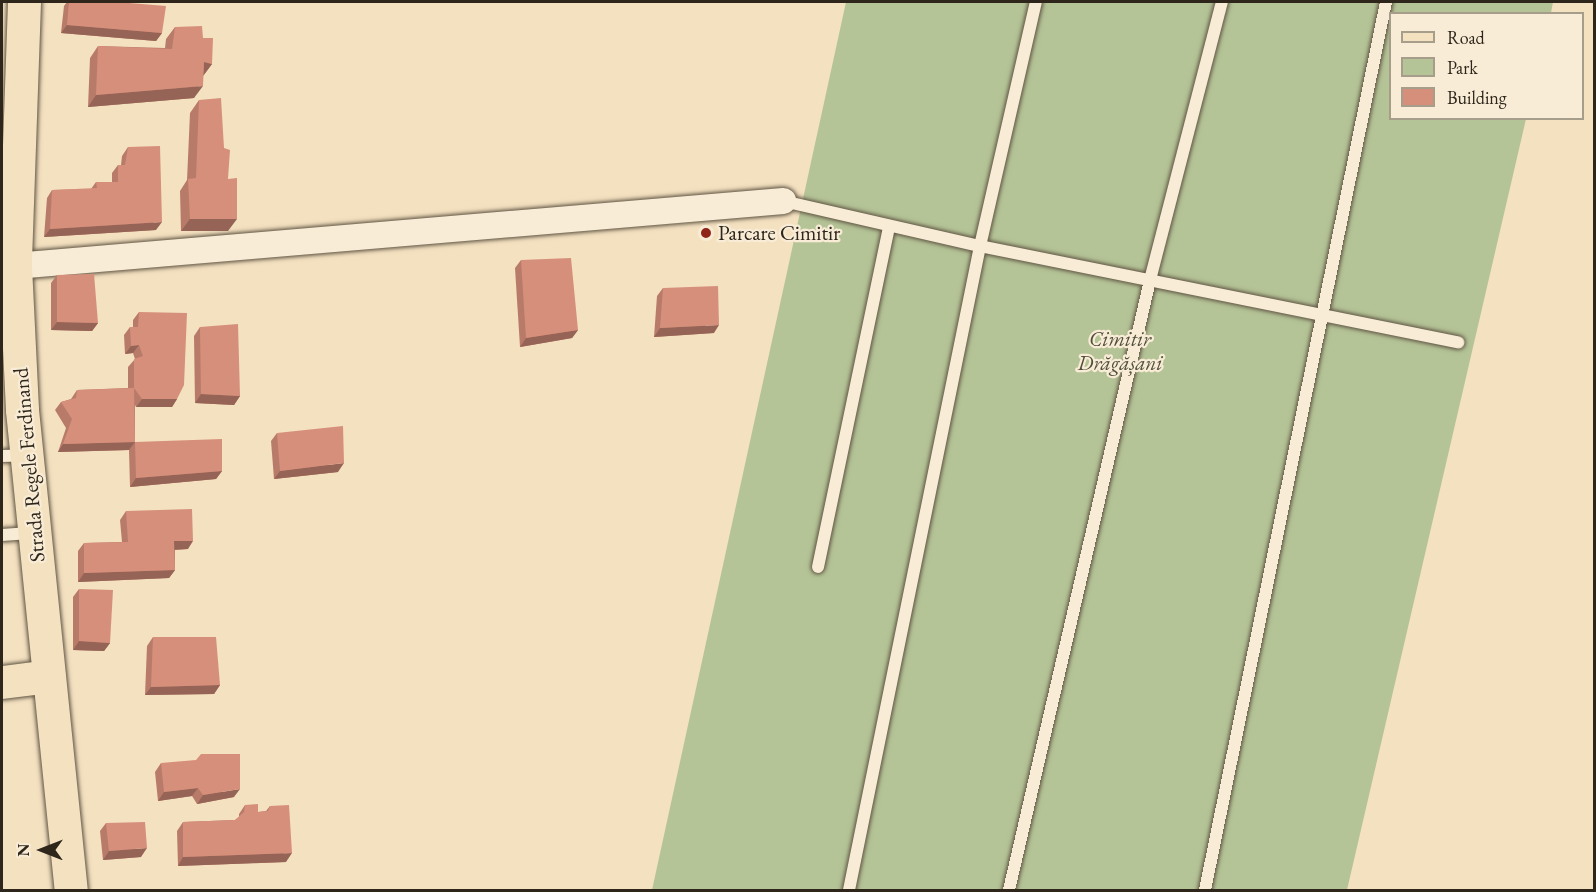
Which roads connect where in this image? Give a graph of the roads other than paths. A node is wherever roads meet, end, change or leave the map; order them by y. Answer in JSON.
{"nodes":[{"id":1,"x":1036,"y":2,"type":"edge"},
{"id":2,"x":1222,"y":2,"type":"edge"},
{"id":3,"x":1386,"y":2,"type":"edge"},
{"id":4,"x":16,"y":11,"type":"edge"},
{"id":5,"x":783,"y":201,"type":"joint"},
{"id":6,"x":889,"y":226,"type":"junction"},
{"id":7,"x":980,"y":246,"type":"junction"},
{"id":8,"x":15,"y":266,"type":"junction"},
{"id":9,"x":1150,"y":280,"type":"junction"},
{"id":10,"x":1320,"y":315,"type":"junction"},
{"id":11,"x":1458,"y":342,"type":"dead end"},
{"id":12,"x":14,"y":455,"type":"edge"},
{"id":13,"x":34,"y":533,"type":"junction"},
{"id":14,"x":2,"y":534,"type":"edge"},
{"id":15,"x":818,"y":567,"type":"dead end"},
{"id":16,"x":49,"y":676,"type":"junction"},
{"id":17,"x":2,"y":682,"type":"edge"},
{"id":18,"x":71,"y":891,"type":"edge"},
{"id":19,"x":849,"y":891,"type":"edge"},
{"id":20,"x":1009,"y":891,"type":"edge"},
{"id":21,"x":1205,"y":891,"type":"edge"}],
"edges":[{"from":1,"to":7,"type":"lane"},
{"from":2,"to":9,"type":"lane"},
{"from":3,"to":10,"type":"lane"},
{"from":4,"to":8,"type":"main road","name":"Strada Regele Ferdinand"},
{"from":5,"to":6,"type":"lane"},
{"from":5,"to":8,"type":"street"},
{"from":6,"to":7,"type":"lane"},
{"from":6,"to":15,"type":"lane"},
{"from":7,"to":9,"type":"lane"},
{"from":7,"to":19,"type":"lane"},
{"from":8,"to":12,"type":"main road","name":"Strada Regele Ferdinand"},
{"from":9,"to":10,"type":"lane"},
{"from":9,"to":20,"type":"lane"},
{"from":10,"to":11,"type":"lane"},
{"from":10,"to":21,"type":"lane"},
{"from":12,"to":13,"type":"main road","name":"Strada Regele Ferdinand"},
{"from":13,"to":14,"type":"lane"},
{"from":13,"to":16,"type":"main road","name":"Strada Regele Ferdinand"},
{"from":16,"to":17,"type":"main road"},
{"from":16,"to":18,"type":"main road","name":"Strada Regele Ferdinand"}]}
